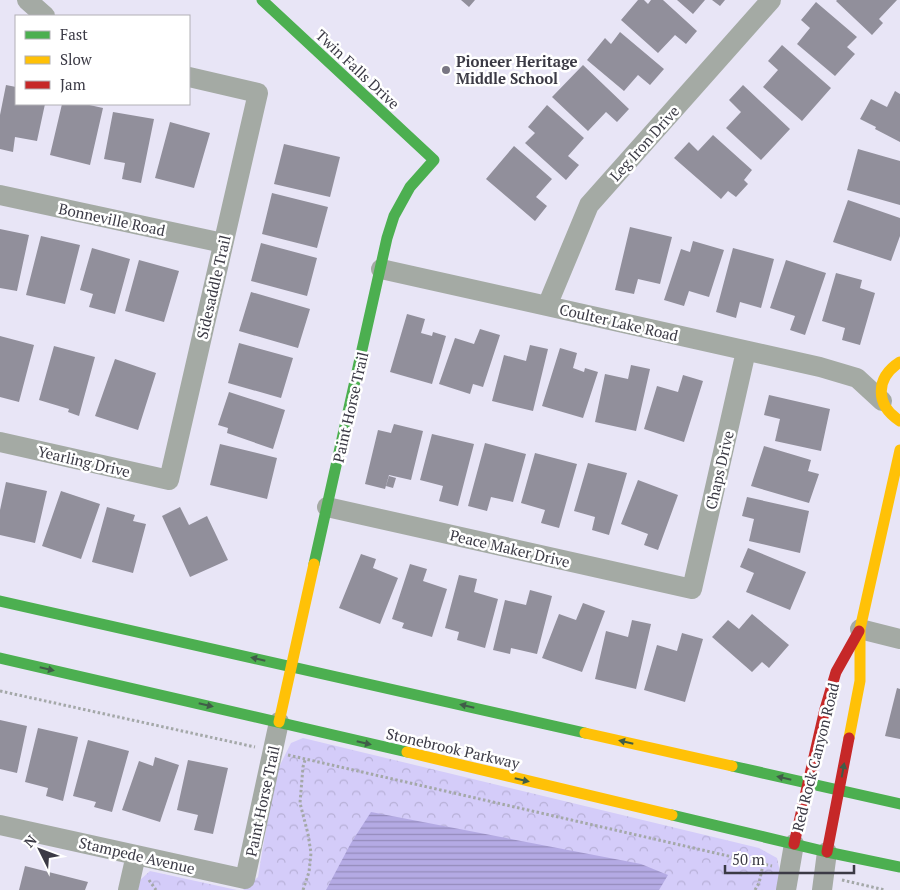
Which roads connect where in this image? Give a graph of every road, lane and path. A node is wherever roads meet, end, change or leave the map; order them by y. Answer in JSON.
{"nodes":[{"id":1,"x":27,"y":0,"type":"edge"},
{"id":2,"x":262,"y":0,"type":"edge"},
{"id":3,"x":771,"y":0,"type":"edge"},
{"id":4,"x":44,"y":15,"type":"edge"},
{"id":5,"x":190,"y":77,"type":"edge"},
{"id":6,"x":434,"y":160,"type":"joint"},
{"id":7,"x":0,"y":195,"type":"edge"},
{"id":8,"x":223,"y":243,"type":"junction"},
{"id":9,"x":381,"y":268,"type":"junction"},
{"id":10,"x":547,"y":306,"type":"junction"},
{"id":11,"x":746,"y":350,"type":"junction"},
{"id":12,"x":893,"y":367,"type":"edge"},
{"id":13,"x":857,"y":378,"type":"junction"},
{"id":14,"x":882,"y":401,"type":"junction"},
{"id":15,"x":898,"y":420,"type":"edge"},
{"id":16,"x":0,"y":442,"type":"edge"},
{"id":17,"x":899,"y":451,"type":"edge"},
{"id":18,"x":169,"y":480,"type":"joint"},
{"id":19,"x":327,"y":507,"type":"junction"},
{"id":20,"x":692,"y":589,"type":"joint"},
{"id":21,"x":0,"y":601,"type":"edge"},
{"id":22,"x":860,"y":629,"type":"junction"},
{"id":23,"x":900,"y":638,"type":"edge"},
{"id":24,"x":0,"y":658,"type":"edge"},
{"id":25,"x":291,"y":666,"type":"junction"},
{"id":26,"x":0,"y":691,"type":"edge"},
{"id":27,"x":279,"y":722,"type":"junction"},
{"id":28,"x":273,"y":751,"type":"junction"},
{"id":29,"x":305,"y":760,"type":"junction"},
{"id":30,"x":808,"y":784,"type":"junction"},
{"id":31,"x":839,"y":790,"type":"junction"},
{"id":32,"x":900,"y":804,"type":"edge"},
{"id":33,"x":0,"y":825,"type":"edge"},
{"id":34,"x":794,"y":844,"type":"junction"},
{"id":35,"x":828,"y":852,"type":"junction"},
{"id":36,"x":136,"y":855,"type":"junction"},
{"id":37,"x":763,"y":864,"type":"junction"},
{"id":38,"x":900,"y":867,"type":"edge"},
{"id":39,"x":789,"y":870,"type":"junction"},
{"id":40,"x":245,"y":879,"type":"joint"},
{"id":41,"x":128,"y":890,"type":"edge"},
{"id":42,"x":303,"y":890,"type":"edge"},
{"id":43,"x":755,"y":890,"type":"edge"},
{"id":44,"x":786,"y":890,"type":"edge"},
{"id":45,"x":822,"y":890,"type":"edge"}],
"edges":[{"from":1,"to":4,"type":"street"},
{"from":2,"to":6,"type":"main road","name":"Twin Falls Drive"},
{"from":3,"to":10,"type":"street","name":"Leg Iron Drive"},
{"from":5,"to":8,"type":"street","name":"Sidesaddle Trail"},
{"from":6,"to":9,"type":"main road","name":"Paint Horse Trail"},
{"from":7,"to":8,"type":"street","name":"Bonneville Road"},
{"from":8,"to":18,"type":"street","name":"Sidesaddle Trail"},
{"from":9,"to":10,"type":"street","name":"Coulter Lake Road"},
{"from":9,"to":19,"type":"main road","name":"Paint Horse Trail"},
{"from":10,"to":11,"type":"street","name":"Coulter Lake Road"},
{"from":11,"to":13,"type":"street","name":"Coulter Lake Road"},
{"from":11,"to":20,"type":"street","name":"Chaps Drive"},
{"from":12,"to":13,"type":"street","name":"Coulter Lake Road"},
{"from":12,"to":14,"type":"main road"},
{"from":13,"to":14,"type":"street","name":"Coulter Lake Road"},
{"from":14,"to":15,"type":"main road"},
{"from":15,"to":17,"type":"main road","name":"Red Rock Canyon Road"},
{"from":16,"to":18,"type":"street","name":"Yearling Drive"},
{"from":17,"to":22,"type":"main road","name":"Red Rock Canyon Road"},
{"from":19,"to":20,"type":"street","name":"Peace Maker Drive"},
{"from":19,"to":25,"type":"main road","name":"Paint Horse Trail"},
{"from":25,"to":21,"type":"main road","one_way":true},
{"from":22,"to":23,"type":"street"},
{"from":22,"to":30,"type":"main road","name":"Red Rock Canyon Road"},
{"from":31,"to":22,"type":"main road","name":"Red Rock Canyon Road","one_way":true},
{"from":24,"to":27,"type":"main road","name":"Stonebrook Parkway","one_way":true},
{"from":25,"to":27,"type":"main road","name":"Paint Horse Trail"},
{"from":30,"to":25,"type":"main road","one_way":true},
{"from":26,"to":28,"type":"path"},
{"from":27,"to":28,"type":"street","name":"Paint Horse Trail"},
{"from":27,"to":34,"type":"main road","name":"Stonebrook Parkway","one_way":true},
{"from":28,"to":29,"type":"path"},
{"from":28,"to":40,"type":"street","name":"Paint Horse Trail"},
{"from":29,"to":37,"type":"path"},
{"from":29,"to":42,"type":"path"},
{"from":30,"to":31,"type":"main road"},
{"from":30,"to":34,"type":"main road","name":"Red Rock Canyon Road"},
{"from":31,"to":32,"type":"main road"},
{"from":31,"to":35,"type":"main road","name":"Red Rock Canyon Road"},
{"from":33,"to":36,"type":"street","name":"Stampede Avenue"},
{"from":34,"to":35,"type":"main road","name":"Stonebrook Parkway"},
{"from":34,"to":39,"type":"street","name":"Red Rock Canyon Road"},
{"from":35,"to":38,"type":"main road","name":"Stonebrook Parkway"},
{"from":35,"to":45,"type":"street","name":"Red Rock Canyon Road"},
{"from":36,"to":40,"type":"street","name":"Stampede Avenue"},
{"from":36,"to":41,"type":"street"},
{"from":37,"to":39,"type":"path"},
{"from":37,"to":43,"type":"path"},
{"from":39,"to":44,"type":"street","name":"Red Rock Canyon Road"}]}
